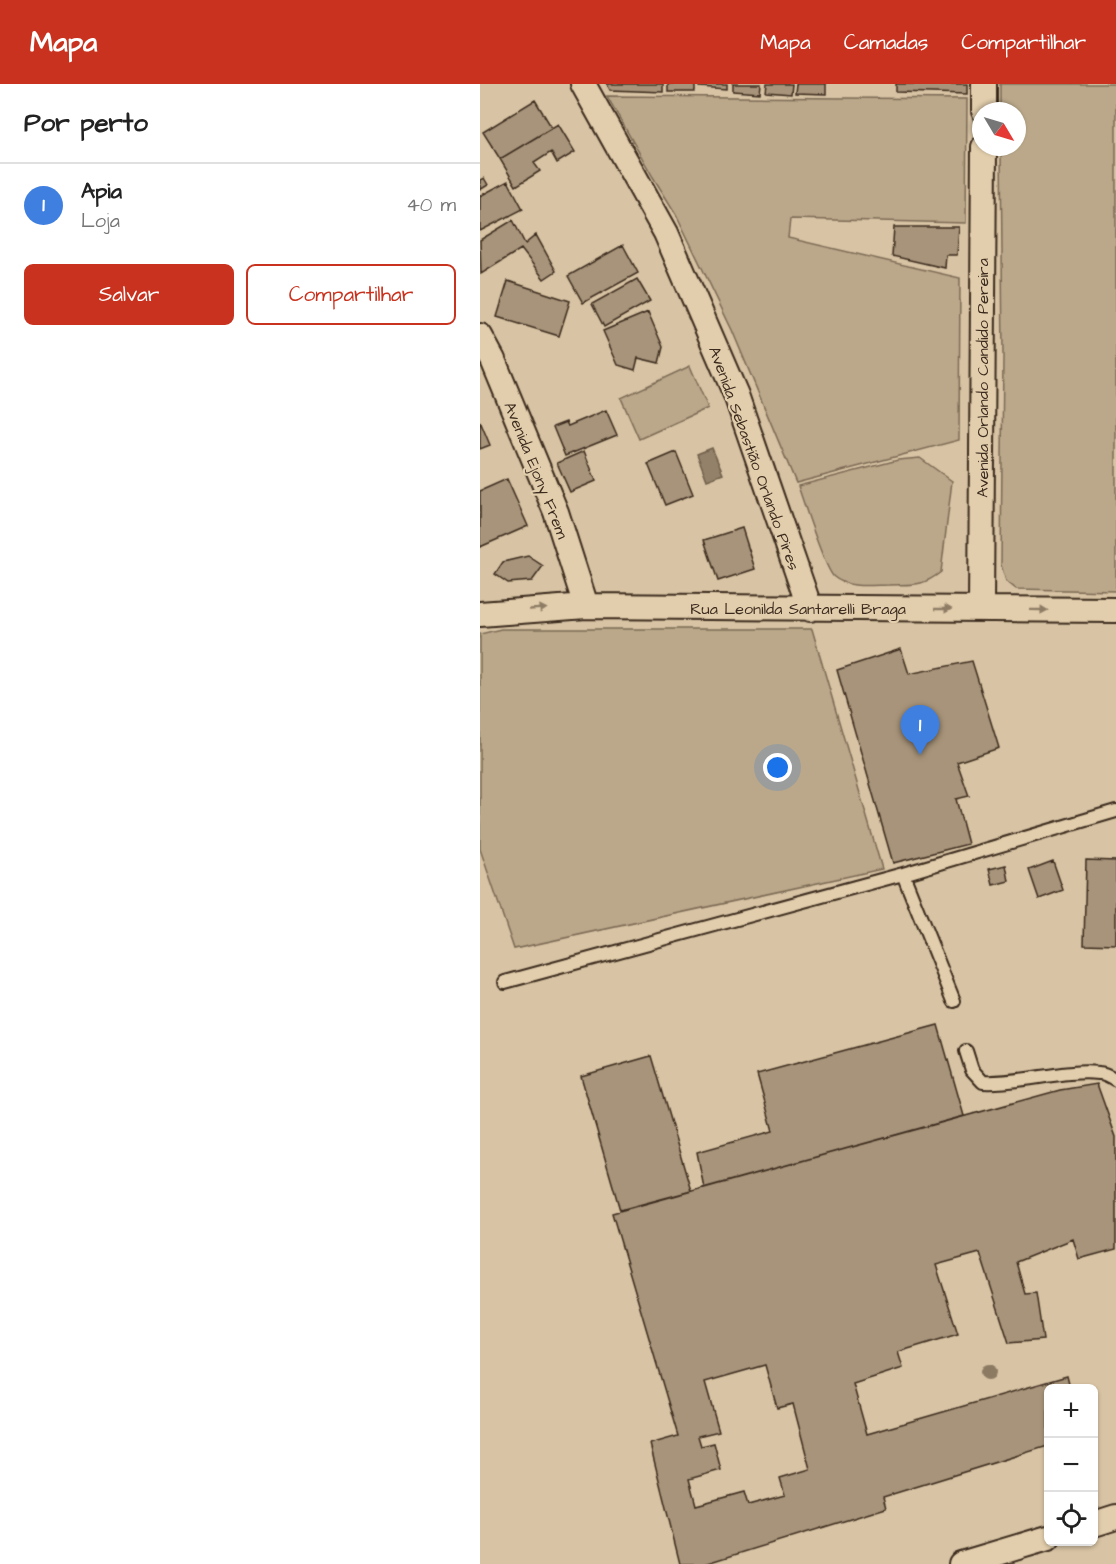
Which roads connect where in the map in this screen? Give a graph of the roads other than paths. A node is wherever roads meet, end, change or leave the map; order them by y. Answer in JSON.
{"nodes":[{"id":1,"x":583,"y":84,"type":"edge"},
{"id":2,"x":984,"y":84,"type":"edge"},
{"id":3,"x":984,"y":102,"type":"edge"},
{"id":4,"x":984,"y":156,"type":"edge"},
{"id":5,"x":480,"y":336,"type":"edge"},
{"id":6,"x":586,"y":606,"type":"junction"},
{"id":7,"x":810,"y":609,"type":"junction"},
{"id":8,"x":981,"y":609,"type":"junction"},
{"id":9,"x":1116,"y":610,"type":"edge"},
{"id":10,"x":480,"y":614,"type":"edge"},
{"id":11,"x":1116,"y":811,"type":"edge"},
{"id":12,"x":903,"y":874,"type":"junction"},
{"id":13,"x":505,"y":982,"type":"dead end"},
{"id":14,"x":954,"y":1001,"type":"dead end"},
{"id":15,"x":966,"y":1051,"type":"dead end"},
{"id":16,"x":1116,"y":1080,"type":"edge"},
{"id":17,"x":1116,"y":1517,"type":"edge"},
{"id":18,"x":1098,"y":1523,"type":"edge"},
{"id":19,"x":1044,"y":1539,"type":"edge"},
{"id":20,"x":962,"y":1564,"type":"edge"}],
"edges":[{"from":1,"to":7,"type":"street","name":"Avenida Sebastião Orlando Pires"},
{"from":2,"to":3,"type":"street"},
{"from":4,"to":8,"type":"street","name":"Avenida Orlando Candido Pereira"},
{"from":5,"to":6,"type":"street","name":"Avenida Ejony Frem"},
{"from":6,"to":7,"type":"street","name":"Rua Leonilda Santarelli Braga"},
{"from":10,"to":6,"type":"street","name":"Rua Leonilda Santarelli Braga","one_way":true},
{"from":7,"to":8,"type":"street","name":"Rua Leonilda Santarelli Braga","one_way":true},
{"from":8,"to":9,"type":"street","name":"Rua Leonilda Santarelli Braga","one_way":true},
{"from":11,"to":12,"type":"lane"},
{"from":12,"to":13,"type":"lane"},
{"from":12,"to":14,"type":"lane"},
{"from":15,"to":16,"type":"lane"},
{"from":17,"to":18,"type":"street"},
{"from":19,"to":20,"type":"street"}]}
